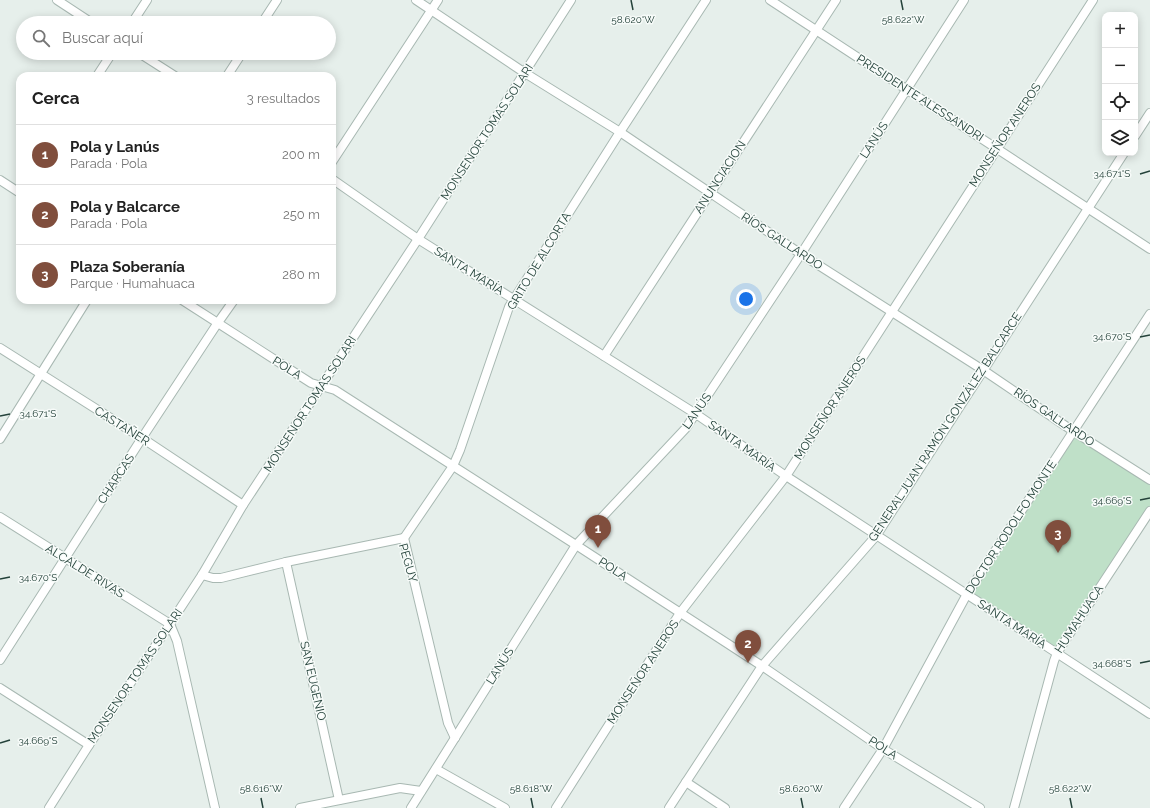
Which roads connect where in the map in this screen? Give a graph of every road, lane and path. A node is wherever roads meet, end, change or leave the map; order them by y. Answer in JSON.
{"nodes":[{"id":1,"x":57,"y":0,"type":"edge"},
{"id":2,"x":146,"y":0,"type":"edge"},
{"id":3,"x":277,"y":0,"type":"edge"},
{"id":4,"x":416,"y":0,"type":"edge"},
{"id":5,"x":438,"y":0,"type":"edge"},
{"id":6,"x":571,"y":0,"type":"edge"},
{"id":7,"x":706,"y":0,"type":"edge"},
{"id":8,"x":770,"y":0,"type":"edge"},
{"id":9,"x":836,"y":0,"type":"edge"},
{"id":10,"x":964,"y":0,"type":"edge"},
{"id":11,"x":1093,"y":0,"type":"edge"},
{"id":12,"x":431,"y":10,"type":"junction"},
{"id":13,"x":81,"y":16,"type":"edge"},
{"id":14,"x":136,"y":16,"type":"edge"},
{"id":15,"x":267,"y":16,"type":"edge"},
{"id":16,"x":816,"y":30,"type":"junction"},
{"id":17,"x":108,"y":60,"type":"edge"},
{"id":18,"x":150,"y":60,"type":"edge"},
{"id":19,"x":237,"y":60,"type":"edge"},
{"id":20,"x":100,"y":72,"type":"edge"},
{"id":21,"x":169,"y":72,"type":"edge"},
{"id":22,"x":230,"y":72,"type":"edge"},
{"id":23,"x":525,"y":73,"type":"junction"},
{"id":24,"x":907,"y":89,"type":"junction"},
{"id":25,"x":1150,"y":113,"type":"edge"},
{"id":26,"x":1138,"y":131,"type":"edge"},
{"id":27,"x":620,"y":132,"type":"junction"},
{"id":28,"x":997,"y":149,"type":"junction"},
{"id":29,"x":336,"y":156,"type":"edge"},
{"id":30,"x":1122,"y":156,"type":"edge"},
{"id":31,"x":0,"y":180,"type":"edge"},
{"id":32,"x":336,"y":182,"type":"edge"},
{"id":33,"x":16,"y":190,"type":"edge"},
{"id":34,"x":709,"y":193,"type":"junction"},
{"id":35,"x":1087,"y":209,"type":"junction"},
{"id":36,"x":418,"y":239,"type":"junction"},
{"id":37,"x":1150,"y":249,"type":"edge"},
{"id":38,"x":801,"y":254,"type":"junction"},
{"id":39,"x":514,"y":298,"type":"junction"},
{"id":40,"x":85,"y":304,"type":"edge"},
{"id":41,"x":188,"y":304,"type":"edge"},
{"id":42,"x":231,"y":304,"type":"edge"},
{"id":43,"x":891,"y":312,"type":"junction"},
{"id":44,"x":1150,"y":314,"type":"edge"},
{"id":45,"x":217,"y":324,"type":"junction"},
{"id":46,"x":0,"y":348,"type":"edge"},
{"id":47,"x":604,"y":356,"type":"junction"},
{"id":48,"x":983,"y":370,"type":"junction"},
{"id":49,"x":41,"y":375,"type":"junction"},
{"id":50,"x":322,"y":386,"type":"junction"},
{"id":51,"x":696,"y":414,"type":"junction"},
{"id":52,"x":1073,"y":431,"type":"junction"},
{"id":53,"x":0,"y":438,"type":"edge"},
{"id":54,"x":142,"y":438,"type":"junction"},
{"id":55,"x":453,"y":466,"type":"junction"},
{"id":56,"x":786,"y":476,"type":"junction"},
{"id":57,"x":1150,"y":480,"type":"edge"},
{"id":58,"x":243,"y":506,"type":"junction"},
{"id":59,"x":1150,"y":511,"type":"edge"},
{"id":60,"x":0,"y":518,"type":"edge"},
{"id":61,"x":876,"y":536,"type":"junction"},
{"id":62,"x":404,"y":538,"type":"junction"},
{"id":63,"x":576,"y":544,"type":"junction"},
{"id":64,"x":65,"y":558,"type":"junction"},
{"id":65,"x":286,"y":562,"type":"junction"},
{"id":66,"x":202,"y":575,"type":"junction"},
{"id":67,"x":967,"y":594,"type":"junction"},
{"id":68,"x":680,"y":613,"type":"junction"},
{"id":69,"x":170,"y":624,"type":"junction"},
{"id":70,"x":1057,"y":653,"type":"junction"},
{"id":71,"x":0,"y":660,"type":"edge"},
{"id":72,"x":762,"y":666,"type":"junction"},
{"id":73,"x":0,"y":688,"type":"edge"},
{"id":74,"x":1150,"y":714,"type":"edge"},
{"id":75,"x":455,"y":738,"type":"junction"},
{"id":76,"x":89,"y":745,"type":"junction"},
{"id":77,"x":883,"y":749,"type":"junction"},
{"id":78,"x":436,"y":769,"type":"junction"},
{"id":79,"x":686,"y":782,"type":"junction"},
{"id":80,"x":421,"y":791,"type":"junction"},
{"id":81,"x":339,"y":800,"type":"junction"},
{"id":82,"x":49,"y":808,"type":"edge"},
{"id":83,"x":216,"y":808,"type":"edge"},
{"id":84,"x":300,"y":808,"type":"edge"},
{"id":85,"x":412,"y":808,"type":"edge"},
{"id":86,"x":505,"y":808,"type":"edge"},
{"id":87,"x":556,"y":808,"type":"edge"},
{"id":88,"x":669,"y":808,"type":"edge"},
{"id":89,"x":725,"y":808,"type":"edge"},
{"id":90,"x":844,"y":808,"type":"edge"},
{"id":91,"x":980,"y":808,"type":"edge"},
{"id":92,"x":1014,"y":808,"type":"edge"}],
"edges":[{"from":1,"to":13,"type":"street"},
{"from":2,"to":14,"type":"street"},
{"from":3,"to":15,"type":"street"},
{"from":4,"to":12,"type":"street","name":"RÍOS GALLARDO"},
{"from":5,"to":12,"type":"street"},
{"from":6,"to":23,"type":"street","name":"MONSENOR TOMAS SOLARI"},
{"from":7,"to":27,"type":"street","name":"GRITO DE ALCORTA"},
{"from":8,"to":16,"type":"street","name":"PRESIDENTE ALESSANDRI"},
{"from":9,"to":16,"type":"street","name":"ANUNCIACION"},
{"from":10,"to":24,"type":"street","name":"LANÚS"},
{"from":11,"to":28,"type":"street","name":"MONSEÑOR ANEROS"},
{"from":12,"to":23,"type":"street","name":"RÍOS GALLARDO"},
{"from":12,"to":29,"type":"street"},
{"from":16,"to":24,"type":"street","name":"PRESIDENTE ALESSANDRI"},
{"from":16,"to":34,"type":"street","name":"ANUNCIACION"},
{"from":17,"to":20,"type":"street"},
{"from":18,"to":21,"type":"street"},
{"from":19,"to":22,"type":"street"},
{"from":23,"to":27,"type":"street","name":"RÍOS GALLARDO"},
{"from":23,"to":36,"type":"street","name":"MONSENOR TOMAS SOLARI"},
{"from":24,"to":28,"type":"street","name":"PRESIDENTE ALESSANDRI"},
{"from":24,"to":38,"type":"street","name":"LANÚS"},
{"from":25,"to":26,"type":"street"},
{"from":27,"to":34,"type":"street","name":"RÍOS GALLARDO"},
{"from":27,"to":39,"type":"street","name":"GRITO DE ALCORTA"},
{"from":28,"to":35,"type":"street","name":"PRESIDENTE ALESSANDRI"},
{"from":28,"to":43,"type":"street","name":"MONSEÑOR ANEROS"},
{"from":30,"to":35,"type":"street","name":"GENERAL JUAN RAMÓN GONZÁLEZ BALCARCE"},
{"from":31,"to":33,"type":"street"},
{"from":32,"to":36,"type":"street","name":"SANTA MARÍA"},
{"from":34,"to":38,"type":"street","name":"RÍOS GALLARDO"},
{"from":34,"to":47,"type":"street","name":"ANUNCIACION"},
{"from":35,"to":37,"type":"street","name":"PRESIDENTE ALESSANDRI"},
{"from":35,"to":48,"type":"street","name":"GENERAL JUAN RAMÓN GONZÁLEZ BALCARCE"},
{"from":36,"to":39,"type":"street","name":"SANTA MARÍA"},
{"from":36,"to":50,"type":"street","name":"MONSENOR TOMAS SOLARI"},
{"from":38,"to":43,"type":"street","name":"RÍOS GALLARDO"},
{"from":38,"to":51,"type":"street","name":"LANÚS"},
{"from":39,"to":47,"type":"street","name":"SANTA MARÍA"},
{"from":39,"to":55,"type":"street","name":"GRITO DE ALCORTA"},
{"from":40,"to":49,"type":"street"},
{"from":41,"to":45,"type":"street","name":"POLA"},
{"from":42,"to":45,"type":"street","name":"CHARCAS"},
{"from":43,"to":48,"type":"street","name":"RÍOS GALLARDO"},
{"from":43,"to":56,"type":"street","name":"MONSEÑOR ANEROS"},
{"from":44,"to":52,"type":"street","name":"DOCTOR RODOLFO MONTE"},
{"from":45,"to":50,"type":"street","name":"POLA"},
{"from":45,"to":54,"type":"street","name":"CHARCAS"},
{"from":46,"to":49,"type":"street","name":"CASTAÑER"},
{"from":47,"to":51,"type":"street","name":"SANTA MARÍA"},
{"from":48,"to":52,"type":"street","name":"RÍOS GALLARDO"},
{"from":48,"to":61,"type":"street","name":"GENERAL JUAN RAMÓN GONZÁLEZ BALCARCE"},
{"from":49,"to":53,"type":"street"},
{"from":49,"to":54,"type":"street","name":"CASTAÑER"},
{"from":50,"to":55,"type":"street","name":"POLA"},
{"from":50,"to":58,"type":"street","name":"MONSENOR TOMAS SOLARI"},
{"from":51,"to":56,"type":"street","name":"SANTA MARÍA"},
{"from":51,"to":63,"type":"street","name":"LANÚS"},
{"from":52,"to":57,"type":"street","name":"RÍOS GALLARDO"},
{"from":52,"to":67,"type":"street","name":"DOCTOR RODOLFO MONTE"},
{"from":54,"to":58,"type":"street","name":"CASTAÑER"},
{"from":54,"to":64,"type":"street","name":"CHARCAS"},
{"from":55,"to":62,"type":"street","name":"GRITO DE ALCORTA"},
{"from":55,"to":63,"type":"street","name":"POLA"},
{"from":56,"to":61,"type":"street","name":"SANTA MARÍA"},
{"from":56,"to":68,"type":"street","name":"MONSEÑOR ANEROS"},
{"from":58,"to":66,"type":"street","name":"MONSENOR TOMAS SOLARI"},
{"from":59,"to":70,"type":"street","name":"HUMAHUACA"},
{"from":60,"to":64,"type":"street","name":"ALCALDE RIVAS"},
{"from":61,"to":67,"type":"street","name":"SANTA MARÍA"},
{"from":61,"to":72,"type":"street","name":"GENERAL JUAN RAMÓN GONZÁLEZ BALCARCE"},
{"from":62,"to":65,"type":"street","name":"PEGUY"},
{"from":62,"to":75,"type":"street","name":"PEGUY"},
{"from":63,"to":68,"type":"street","name":"POLA"},
{"from":63,"to":75,"type":"street","name":"LANÚS"},
{"from":64,"to":69,"type":"street","name":"ALCALDE RIVAS"},
{"from":64,"to":71,"type":"street","name":"CHARCAS"},
{"from":65,"to":66,"type":"street","name":"PEGUY"},
{"from":65,"to":81,"type":"street","name":"SAN EUGENIO"},
{"from":66,"to":69,"type":"street","name":"MONSENOR TOMAS SOLARI"},
{"from":67,"to":70,"type":"street","name":"SANTA MARÍA"},
{"from":67,"to":77,"type":"street","name":"DOCTOR RODOLFO MONTE"},
{"from":68,"to":72,"type":"street","name":"POLA"},
{"from":68,"to":87,"type":"street","name":"MONSEÑOR ANEROS"},
{"from":69,"to":76,"type":"street","name":"MONSENOR TOMAS SOLARI"},
{"from":69,"to":83,"type":"street"},
{"from":70,"to":74,"type":"street","name":"SANTA MARÍA"},
{"from":70,"to":92,"type":"street","name":"HUMAHUACA"},
{"from":72,"to":77,"type":"street","name":"POLA"},
{"from":72,"to":79,"type":"street","name":"GENERAL JUAN RAMÓN GONZÁLEZ BALCARCE"},
{"from":73,"to":76,"type":"street"},
{"from":75,"to":78,"type":"street","name":"LANÚS"},
{"from":76,"to":82,"type":"street","name":"MONSENOR TOMAS SOLARI"},
{"from":77,"to":90,"type":"street","name":"DOCTOR RODOLFO MONTE"},
{"from":77,"to":91,"type":"street","name":"POLA"},
{"from":78,"to":80,"type":"street","name":"LANÚS"},
{"from":78,"to":86,"type":"street"},
{"from":79,"to":88,"type":"street","name":"GENERAL JUAN RAMÓN GONZÁLEZ BALCARCE"},
{"from":79,"to":89,"type":"street"},
{"from":80,"to":81,"type":"street"},
{"from":80,"to":85,"type":"street","name":"LANÚS"},
{"from":81,"to":84,"type":"street"}]}
